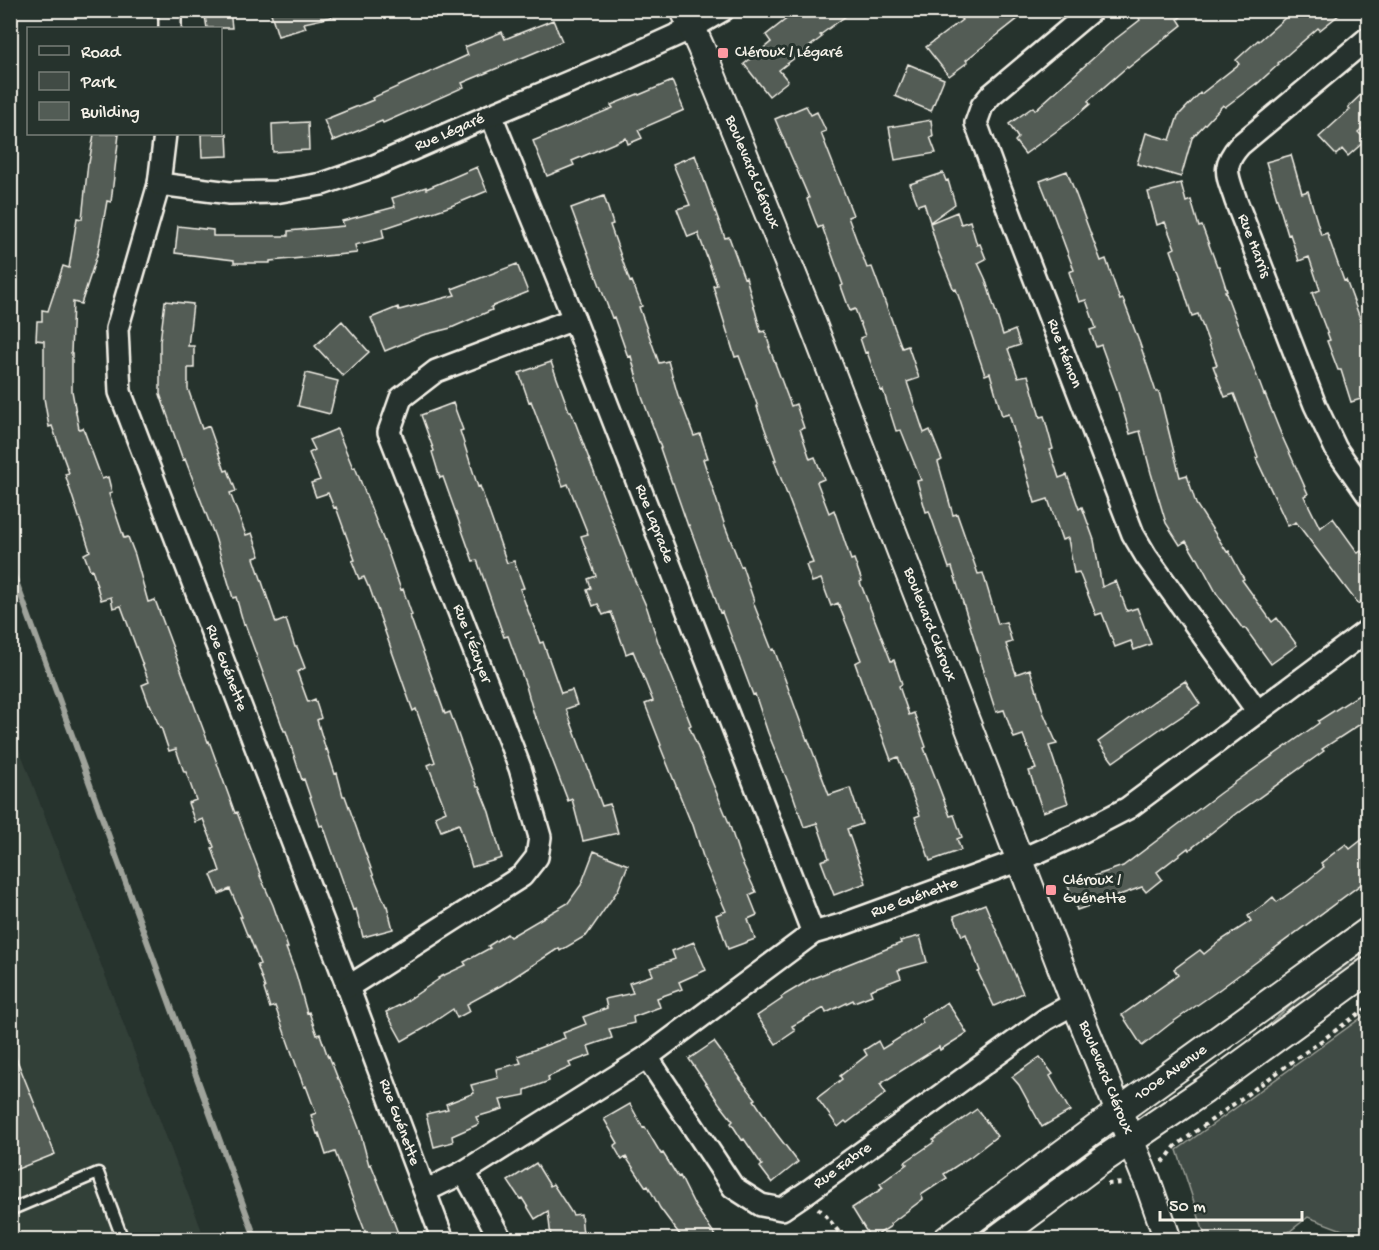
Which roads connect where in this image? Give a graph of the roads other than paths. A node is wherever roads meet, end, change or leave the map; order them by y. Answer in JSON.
{"nodes":[{"id":1,"x":170,"y":10,"type":"edge"},
{"id":2,"x":723,"y":10,"type":"edge"},
{"id":3,"x":1092,"y":10,"type":"edge"},
{"id":4,"x":688,"y":19,"type":"edge"},
{"id":5,"x":170,"y":27,"type":"edge"},
{"id":6,"x":1368,"y":38,"type":"edge"},
{"id":7,"x":491,"y":115,"type":"junction"},
{"id":8,"x":165,"y":135,"type":"edge"},
{"id":9,"x":159,"y":184,"type":"junction"},
{"id":10,"x":574,"y":319,"type":"junction"},
{"id":11,"x":1368,"y":495,"type":"edge"},
{"id":12,"x":1368,"y":630,"type":"edge"},
{"id":13,"x":1258,"y":712,"type":"junction"},
{"id":14,"x":1020,"y":860,"type":"junction"},
{"id":15,"x":1368,"y":931,"type":"edge"},
{"id":16,"x":813,"y":933,"type":"junction"},
{"id":17,"x":1368,"y":971,"type":"edge"},
{"id":18,"x":348,"y":987,"type":"junction"},
{"id":19,"x":1075,"y":1003,"type":"junction"},
{"id":20,"x":647,"y":1057,"type":"junction"},
{"id":21,"x":1119,"y":1111,"type":"junction"},
{"id":22,"x":1131,"y":1141,"type":"junction"},
{"id":23,"x":464,"y":1172,"type":"junction"},
{"id":24,"x":425,"y":1191,"type":"junction"},
{"id":25,"x":10,"y":1210,"type":"edge"},
{"id":26,"x":123,"y":1239,"type":"edge"},
{"id":27,"x":443,"y":1239,"type":"edge"},
{"id":28,"x":501,"y":1239,"type":"edge"},
{"id":29,"x":946,"y":1239,"type":"edge"},
{"id":30,"x":995,"y":1239,"type":"edge"},
{"id":31,"x":1168,"y":1239,"type":"edge"}],
"edges":[{"from":1,"to":5,"type":"street"},
{"from":2,"to":4,"type":"street","name":"Rue Légaré"},
{"from":3,"to":13,"type":"street","name":"Rue Hémon"},
{"from":4,"to":7,"type":"street","name":"Rue Légaré"},
{"from":4,"to":14,"type":"street","name":"Boulevard Cléroux"},
{"from":6,"to":11,"type":"street","name":"Rue Harris"},
{"from":7,"to":9,"type":"street","name":"Rue Légaré"},
{"from":7,"to":10,"type":"street","name":"Rue Laprade"},
{"from":8,"to":9,"type":"street","name":"Rue Guénette"},
{"from":9,"to":18,"type":"street","name":"Rue Guénette"},
{"from":10,"to":16,"type":"street","name":"Rue Laprade"},
{"from":10,"to":18,"type":"street","name":"Rue L'Écuyer"},
{"from":12,"to":13,"type":"street","name":"Rue Guénette"},
{"from":13,"to":14,"type":"street","name":"Rue Guénette"},
{"from":14,"to":16,"type":"street","name":"Rue Guénette"},
{"from":14,"to":19,"type":"street","name":"Boulevard Cléroux"},
{"from":15,"to":21,"type":"street","name":"100e Avenue"},
{"from":16,"to":20,"type":"street","name":"Rue Guénette"},
{"from":17,"to":22,"type":"street","name":"100e Avenue"},
{"from":18,"to":24,"type":"street","name":"Rue Guénette"},
{"from":19,"to":20,"type":"street","name":"Rue Fabre"},
{"from":19,"to":21,"type":"street","name":"Boulevard Cléroux"},
{"from":20,"to":23,"type":"street","name":"Rue Guénette"},
{"from":21,"to":22,"type":"street","name":"Boulevard Cléroux"},
{"from":21,"to":29,"type":"street","name":"100e Avenue"},
{"from":22,"to":30,"type":"street","name":"100e Avenue"},
{"from":22,"to":31,"type":"street","name":"Boulevard Cléroux"},
{"from":23,"to":24,"type":"street","name":"Rue Guénette"},
{"from":23,"to":28,"type":"street"},
{"from":24,"to":27,"type":"street","name":"Rue Guénette"},
{"from":25,"to":26,"type":"lane"}]}
